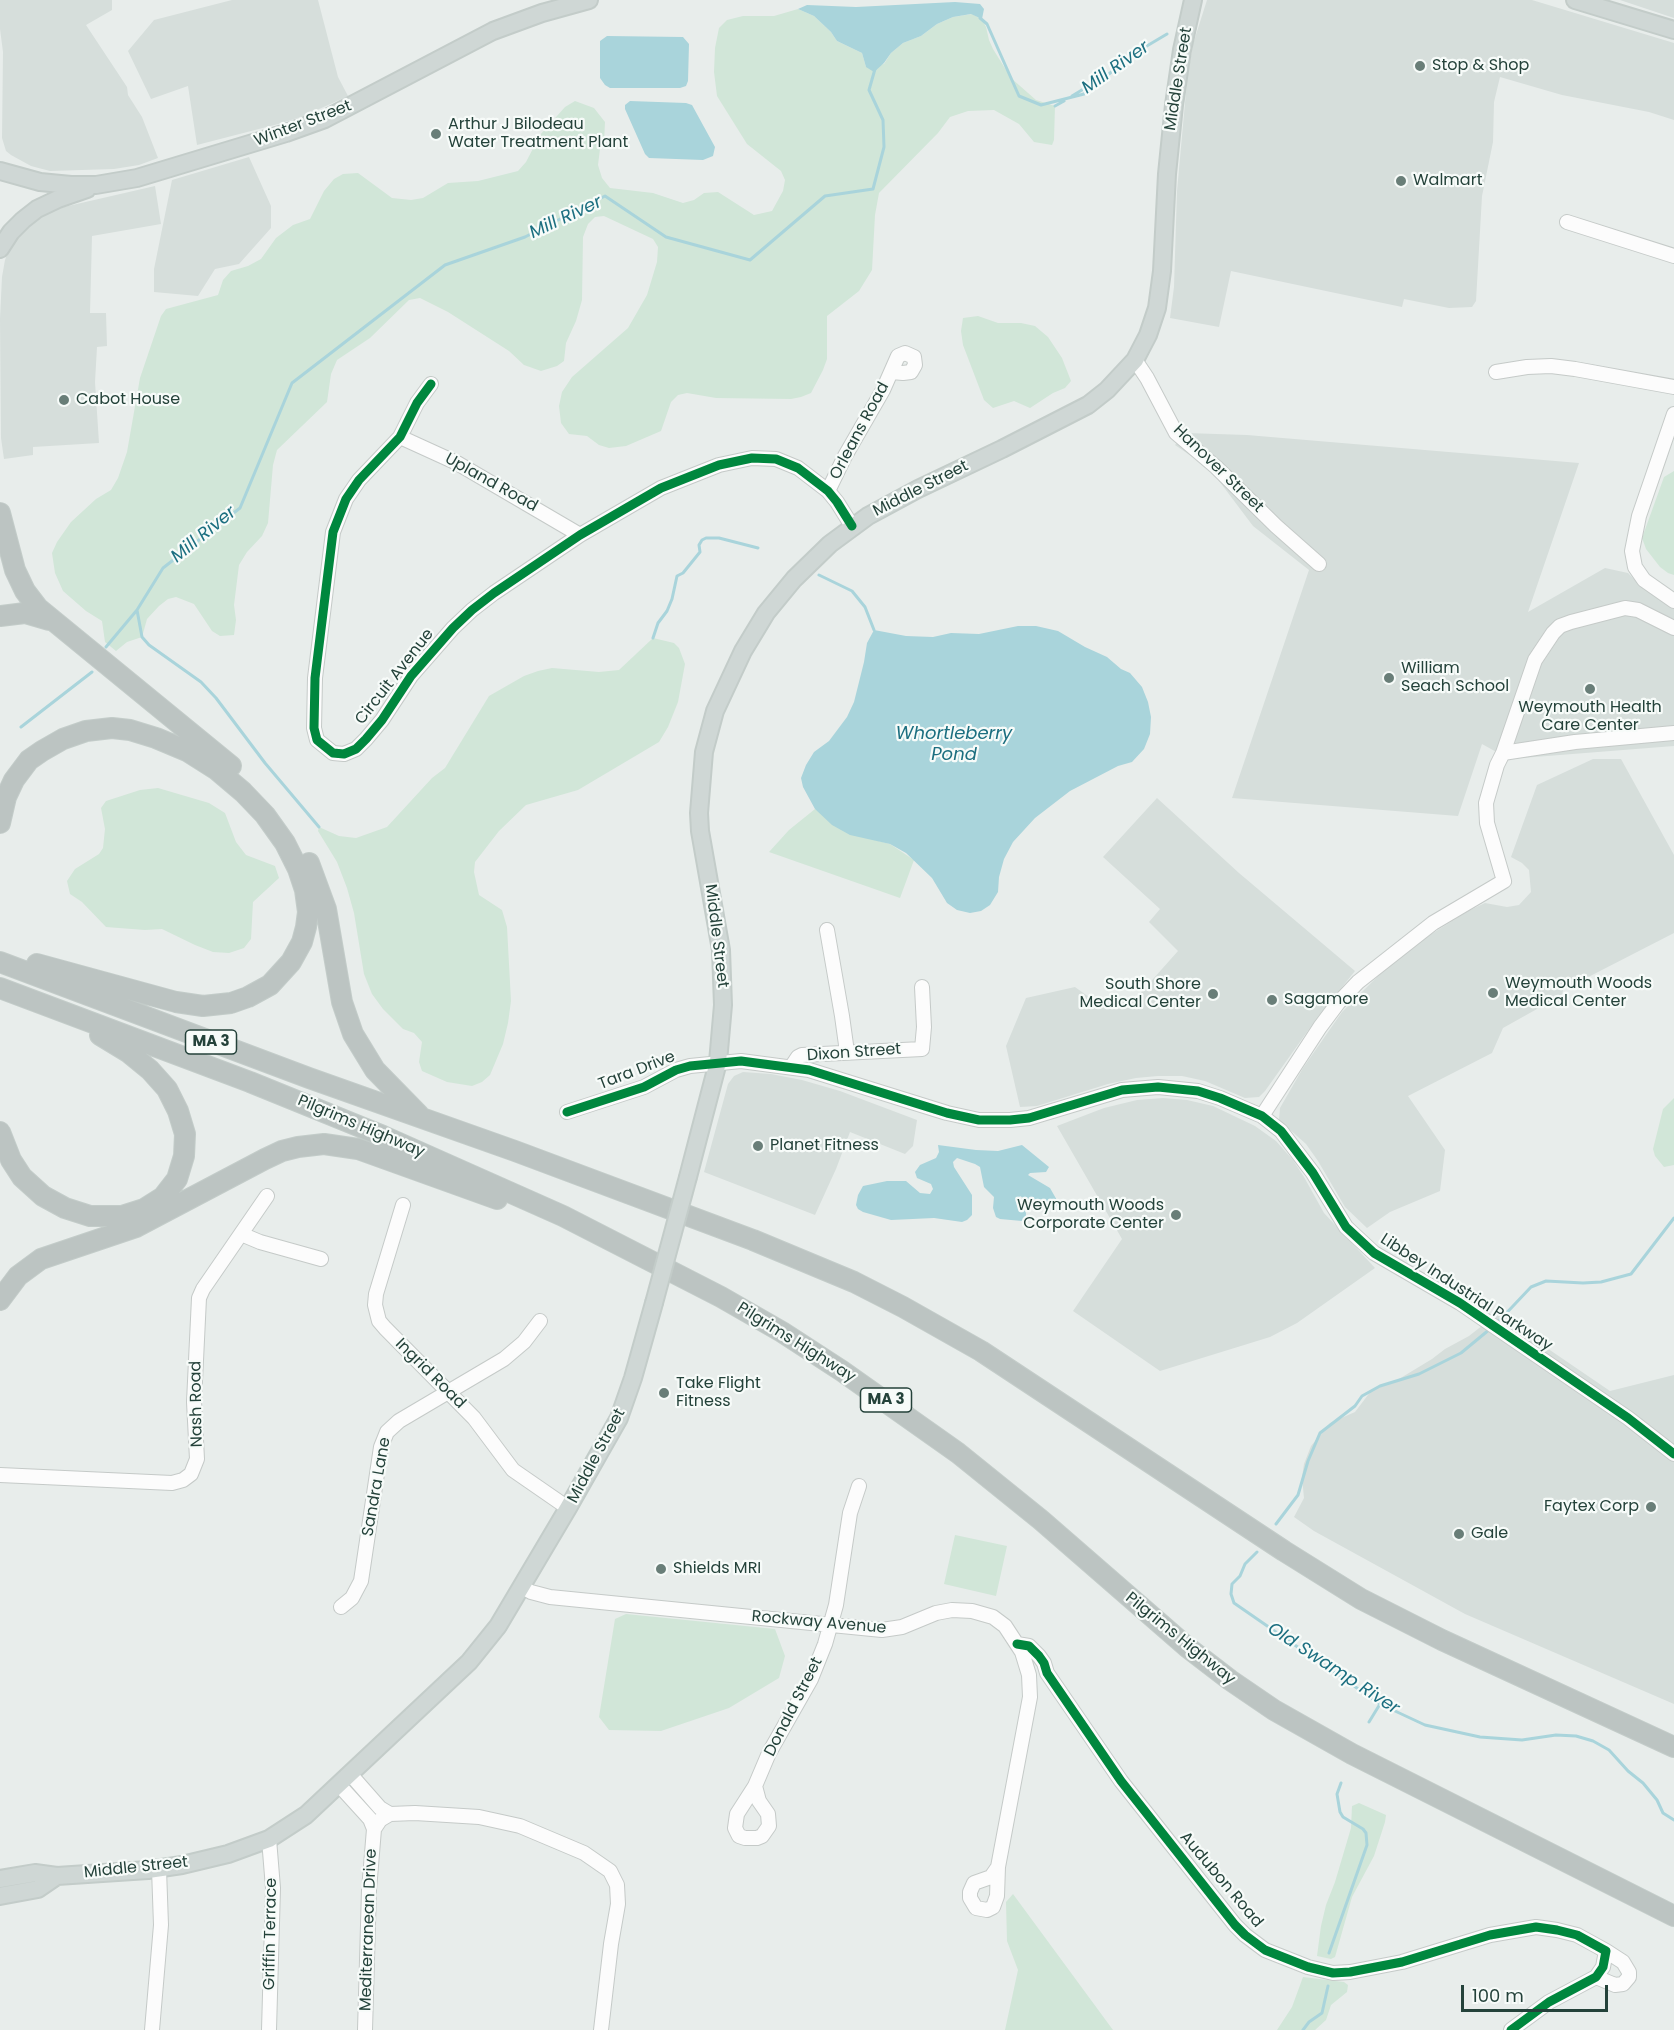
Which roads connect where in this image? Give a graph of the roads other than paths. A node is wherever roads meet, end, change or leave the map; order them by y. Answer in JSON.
{"nodes":[{"id":1,"x":589,"y":0,"type":"edge"},
{"id":2,"x":1192,"y":0,"type":"edge"},
{"id":3,"x":1575,"y":0,"type":"edge"},
{"id":4,"x":1674,"y":30,"type":"edge"},
{"id":5,"x":0,"y":171,"type":"edge"},
{"id":6,"x":96,"y":185,"type":"junction"},
{"id":7,"x":1567,"y":222,"type":"dead end"},
{"id":8,"x":0,"y":249,"type":"edge"},
{"id":9,"x":1674,"y":256,"type":"edge"},
{"id":10,"x":1135,"y":360,"type":"junction"},
{"id":11,"x":892,"y":372,"type":"dead end"},
{"id":12,"x":1496,"y":372,"type":"dead end"},
{"id":13,"x":431,"y":384,"type":"dead end"},
{"id":14,"x":1674,"y":387,"type":"edge"},
{"id":15,"x":1674,"y":414,"type":"edge"},
{"id":16,"x":400,"y":436,"type":"junction"},
{"id":17,"x":828,"y":491,"type":"junction"},
{"id":18,"x":0,"y":513,"type":"edge"},
{"id":19,"x":852,"y":526,"type":"junction"},
{"id":20,"x":580,"y":535,"type":"junction"},
{"id":21,"x":1319,"y":564,"type":"dead end"},
{"id":22,"x":1674,"y":601,"type":"edge"},
{"id":23,"x":0,"y":616,"type":"edge"},
{"id":24,"x":58,"y":627,"type":"junction"},
{"id":25,"x":1674,"y":628,"type":"edge"},
{"id":26,"x":1674,"y":734,"type":"edge"},
{"id":27,"x":1503,"y":753,"type":"junction"},
{"id":28,"x":0,"y":823,"type":"edge"},
{"id":29,"x":827,"y":930,"type":"dead end"},
{"id":30,"x":0,"y":953,"type":"edge"},
{"id":31,"x":0,"y":962,"type":"edge"},
{"id":32,"x":922,"y":987,"type":"dead end"},
{"id":33,"x":0,"y":988,"type":"edge"},
{"id":34,"x":31,"y":999,"type":"junction"},
{"id":35,"x":847,"y":1052,"type":"junction"},
{"id":36,"x":718,"y":1062,"type":"junction"},
{"id":37,"x":792,"y":1066,"type":"junction"},
{"id":38,"x":567,"y":1112,"type":"dead end"},
{"id":39,"x":1262,"y":1116,"type":"junction"},
{"id":40,"x":423,"y":1119,"type":"junction"},
{"id":41,"x":0,"y":1132,"type":"edge"},
{"id":42,"x":267,"y":1196,"type":"dead end"},
{"id":43,"x":403,"y":1205,"type":"dead end"},
{"id":44,"x":241,"y":1234,"type":"junction"},
{"id":45,"x":643,"y":1256,"type":"junction"},
{"id":46,"x":321,"y":1259,"type":"dead end"},
{"id":47,"x":0,"y":1300,"type":"edge"},
{"id":48,"x":540,"y":1321,"type":"dead end"},
{"id":49,"x":448,"y":1393,"type":"junction"},
{"id":50,"x":1674,"y":1454,"type":"edge"},
{"id":51,"x":0,"y":1474,"type":"edge"},
{"id":52,"x":859,"y":1486,"type":"dead end"},
{"id":53,"x":568,"y":1508,"type":"junction"},
{"id":54,"x":522,"y":1587,"type":"junction"},
{"id":55,"x":341,"y":1607,"type":"dead end"},
{"id":56,"x":830,"y":1626,"type":"junction"},
{"id":57,"x":1017,"y":1644,"type":"junction"},
{"id":58,"x":1047,"y":1672,"type":"junction"},
{"id":59,"x":1029,"y":1675,"type":"junction"},
{"id":60,"x":1674,"y":1747,"type":"edge"},
{"id":61,"x":346,"y":1780,"type":"junction"},
{"id":62,"x":755,"y":1786,"type":"dead end"},
{"id":63,"x":390,"y":1814,"type":"junction"},
{"id":64,"x":374,"y":1829,"type":"junction"},
{"id":65,"x":269,"y":1839,"type":"junction"},
{"id":66,"x":998,"y":1867,"type":"dead end"},
{"id":67,"x":159,"y":1869,"type":"junction"},
{"id":68,"x":57,"y":1876,"type":"junction"},
{"id":69,"x":0,"y":1879,"type":"edge"},
{"id":70,"x":0,"y":1896,"type":"edge"},
{"id":71,"x":1674,"y":1916,"type":"edge"},
{"id":72,"x":1606,"y":1951,"type":"junction"},
{"id":73,"x":1596,"y":1977,"type":"junction"},
{"id":74,"x":152,"y":2030,"type":"edge"},
{"id":75,"x":269,"y":2030,"type":"edge"},
{"id":76,"x":365,"y":2030,"type":"edge"},
{"id":77,"x":601,"y":2030,"type":"edge"},
{"id":78,"x":1511,"y":2030,"type":"edge"}],
"edges":[{"from":1,"to":6,"type":"main road","name":"Winter Street"},
{"from":2,"to":10,"type":"main road","name":"Middle Street"},
{"from":3,"to":4,"type":"main road"},
{"from":5,"to":6,"type":"main road","name":"Winter Street"},
{"from":6,"to":8,"type":"main road"},
{"from":7,"to":9,"type":"street"},
{"from":10,"to":19,"type":"main road","name":"Middle Street"},
{"from":10,"to":21,"type":"street","name":"Hanover Street"},
{"from":11,"to":17,"type":"street","name":"Orleans Road"},
{"from":12,"to":14,"type":"street"},
{"from":13,"to":16,"type":"street","name":"Circuit Avenue"},
{"from":15,"to":22,"type":"street"},
{"from":16,"to":20,"type":"street","name":"Upland Road"},
{"from":16,"to":20,"type":"street","name":"Circuit Avenue"},
{"from":17,"to":19,"type":"street","name":"Circuit Avenue"},
{"from":17,"to":20,"type":"street","name":"Circuit Avenue"},
{"from":18,"to":24,"type":"highway"},
{"from":19,"to":36,"type":"main road","name":"Middle Street"},
{"from":23,"to":24,"type":"highway"},
{"from":24,"to":40,"type":"highway"},
{"from":25,"to":27,"type":"street"},
{"from":26,"to":27,"type":"street"},
{"from":27,"to":39,"type":"street"},
{"from":28,"to":30,"type":"highway"},
{"from":29,"to":35,"type":"street"},
{"from":31,"to":40,"type":"highway","name":"Pilgrims Highway","number":"MA 3"},
{"from":32,"to":35,"type":"street","name":"Dixon Street"},
{"from":33,"to":34,"type":"highway","name":"Pilgrims Highway","number":"MA 3"},
{"from":34,"to":41,"type":"highway"},
{"from":34,"to":45,"type":"highway","name":"Pilgrims Highway","number":"MA 3"},
{"from":35,"to":37,"type":"street","name":"Dixon Street"},
{"from":36,"to":37,"type":"street","name":"Libbey Industrial Parkway"},
{"from":36,"to":38,"type":"street","name":"Tara Drive"},
{"from":36,"to":53,"type":"main road","name":"Middle Street","bridge":true},
{"from":37,"to":39,"type":"street","name":"Libbey Industrial Parkway"},
{"from":39,"to":50,"type":"street","name":"Libbey Industrial Parkway"},
{"from":40,"to":60,"type":"highway","name":"Pilgrims Highway","number":"MA 3"},
{"from":42,"to":44,"type":"street","name":"Nash Road"},
{"from":43,"to":49,"type":"street","name":"Ingrid Road"},
{"from":44,"to":46,"type":"street"},
{"from":44,"to":51,"type":"street","name":"Nash Road"},
{"from":45,"to":47,"type":"highway"},
{"from":45,"to":71,"type":"highway","name":"Pilgrims Highway","number":"MA 3"},
{"from":48,"to":49,"type":"street","name":"Sandra Lane"},
{"from":49,"to":53,"type":"street","name":"Ingrid Road"},
{"from":49,"to":55,"type":"street","name":"Sandra Lane"},
{"from":52,"to":56,"type":"street","name":"Donald Street"},
{"from":53,"to":54,"type":"main road","name":"Middle Street"},
{"from":54,"to":56,"type":"street","name":"Rockway Avenue"},
{"from":54,"to":61,"type":"main road","name":"Middle Street"},
{"from":56,"to":57,"type":"street","name":"Rockway Avenue"},
{"from":56,"to":62,"type":"street","name":"Donald Street"},
{"from":57,"to":58,"type":"street","name":"Audubon Road"},
{"from":57,"to":59,"type":"street","name":"Rockway Avenue"},
{"from":58,"to":59,"type":"street"},
{"from":58,"to":72,"type":"street","name":"Audubon Road"},
{"from":59,"to":66,"type":"street","name":"Rockway Avenue"},
{"from":61,"to":63,"type":"street"},
{"from":61,"to":64,"type":"street","name":"Mediterranean Drive"},
{"from":61,"to":65,"type":"main road","name":"Middle Street"},
{"from":63,"to":64,"type":"street","name":"Mediterranean Drive"},
{"from":63,"to":77,"type":"street"},
{"from":64,"to":76,"type":"street","name":"Mediterranean Drive"},
{"from":65,"to":67,"type":"main road","name":"Middle Street"},
{"from":65,"to":75,"type":"street","name":"Griffin Terrace"},
{"from":67,"to":68,"type":"main road","name":"Middle Street"},
{"from":67,"to":74,"type":"street"},
{"from":68,"to":69,"type":"main road","name":"Middle Street"},
{"from":68,"to":70,"type":"main road","name":"Middle Street"},
{"from":72,"to":73,"type":"street"},
{"from":72,"to":73,"type":"street","name":"Audubon Road"},
{"from":73,"to":78,"type":"street"}]}
